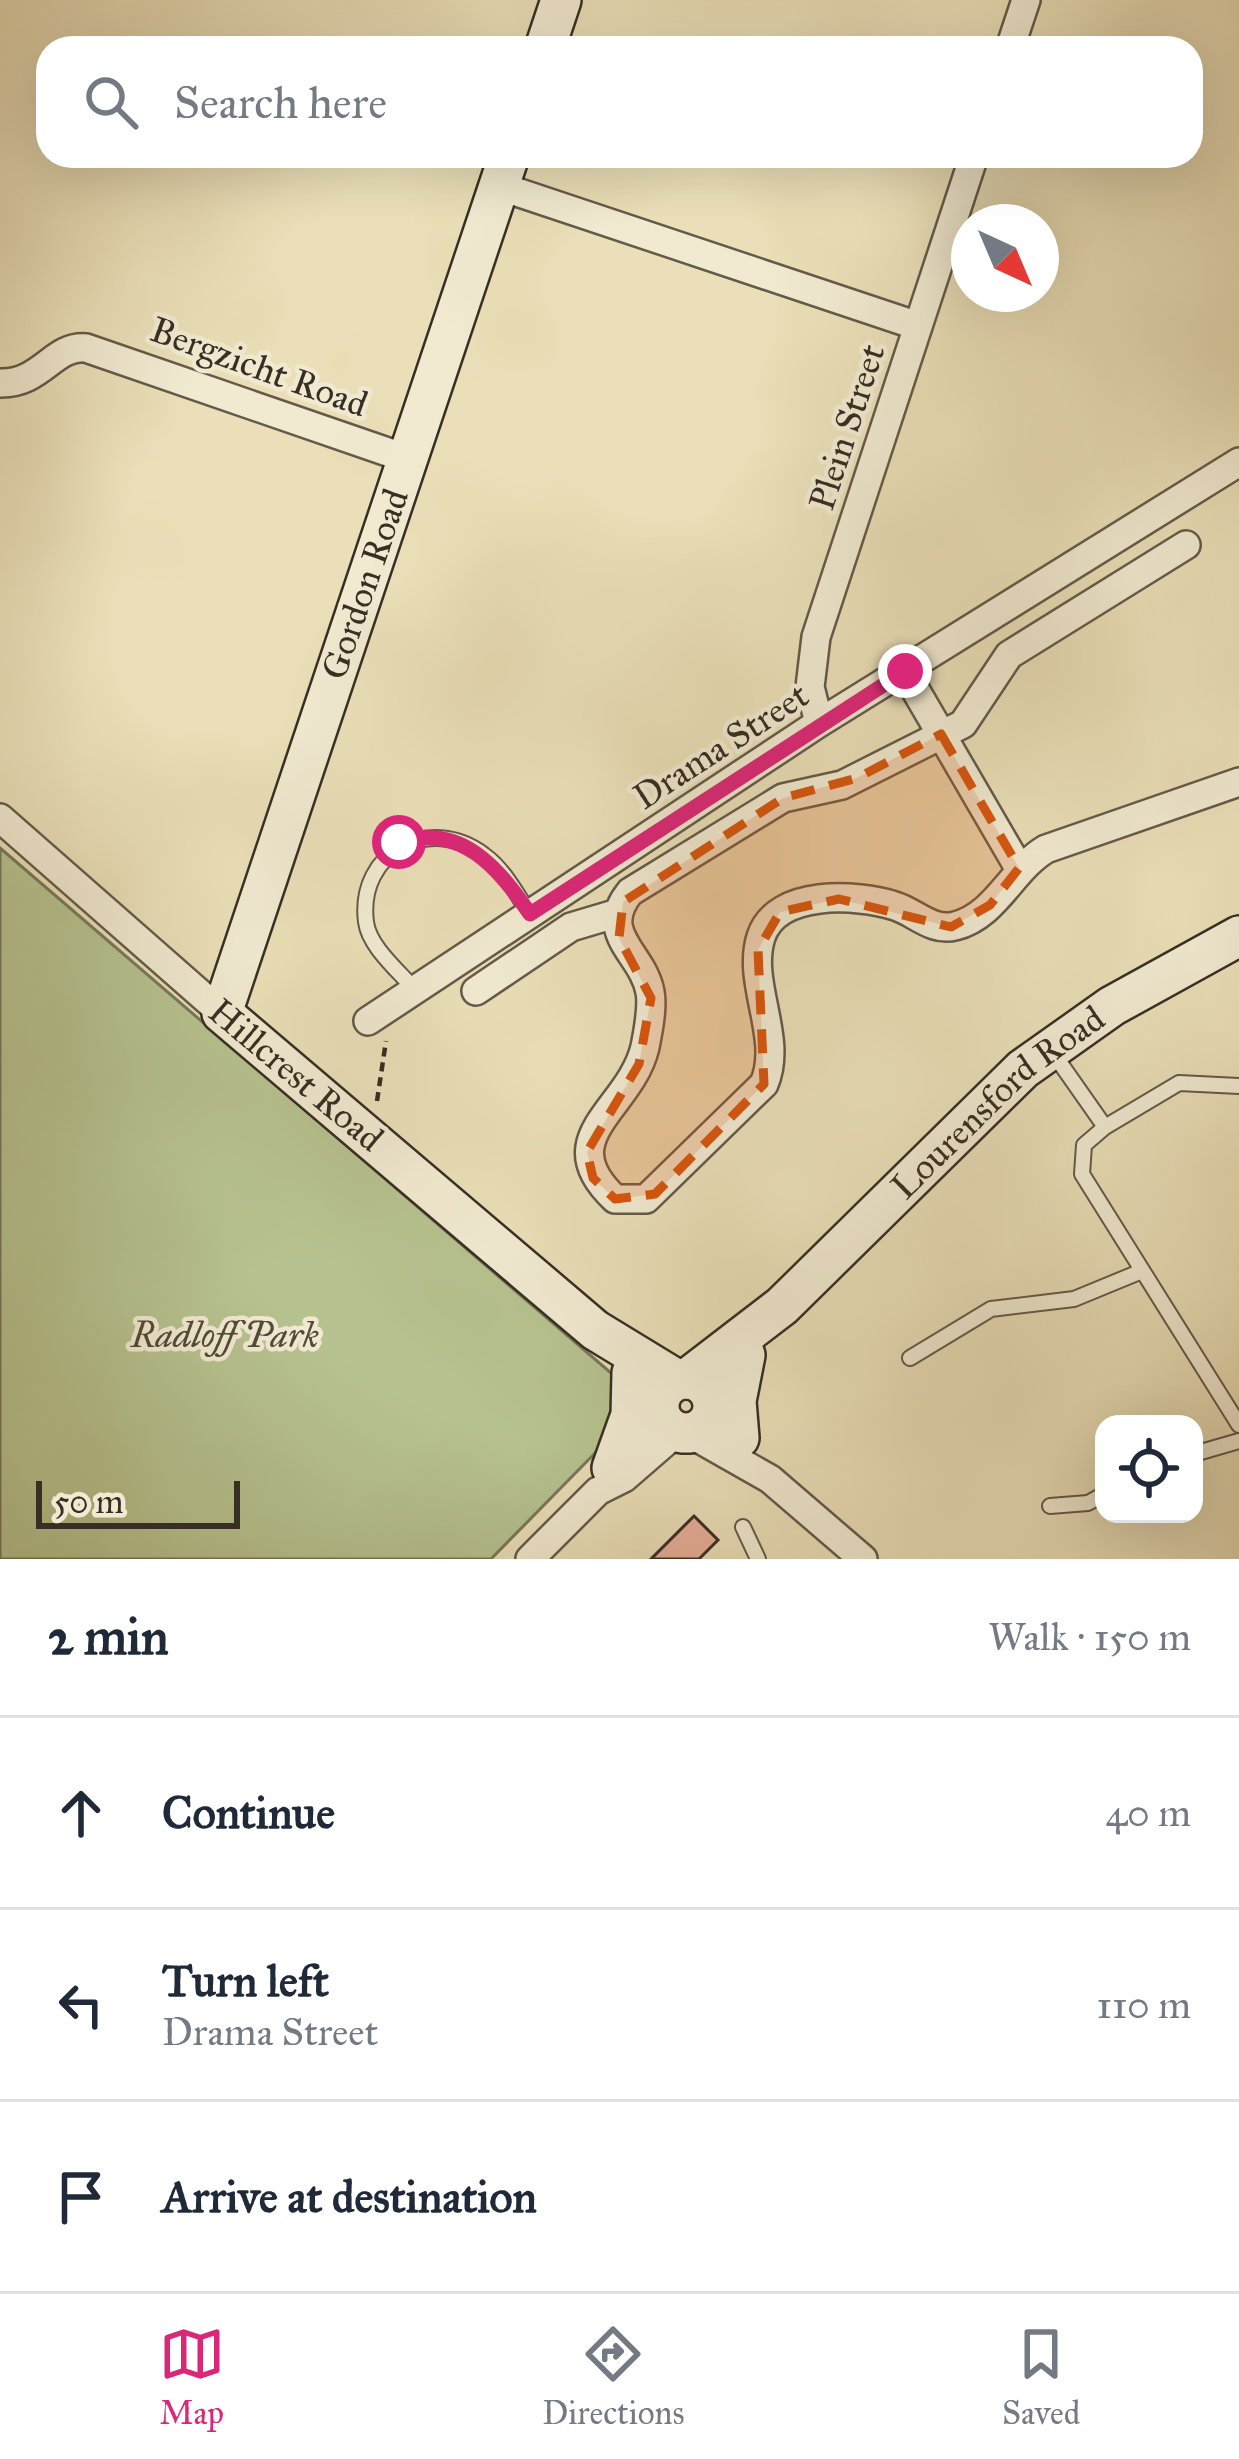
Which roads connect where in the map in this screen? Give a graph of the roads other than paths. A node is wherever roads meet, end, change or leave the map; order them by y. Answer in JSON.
{"nodes":[{"id":1,"x":561,"y":0,"type":"edge"},
{"id":2,"x":1026,"y":0,"type":"edge"},
{"id":3,"x":549,"y":36,"type":"edge"},
{"id":4,"x":1014,"y":36,"type":"edge"},
{"id":5,"x":970,"y":168,"type":"edge"},
{"id":6,"x":504,"y":171,"type":"edge"},
{"id":7,"x":918,"y":326,"type":"junction"},
{"id":8,"x":0,"y":383,"type":"edge"},
{"id":9,"x":407,"y":458,"type":"junction"},
{"id":10,"x":1239,"y":461,"type":"edge"},
{"id":11,"x":1186,"y":545,"type":"dead end"},
{"id":12,"x":905,"y":671,"type":"junction"},
{"id":13,"x":820,"y":723,"type":"junction"},
{"id":14,"x":940,"y":734,"type":"junction"},
{"id":15,"x":1239,"y":782,"type":"edge"},
{"id":16,"x":0,"y":818,"type":"edge"},
{"id":17,"x":1019,"y":868,"type":"junction"},
{"id":18,"x":618,"y":913,"type":"junction"},
{"id":19,"x":530,"y":914,"type":"junction"},
{"id":20,"x":1239,"y":936,"type":"edge"},
{"id":21,"x":476,"y":991,"type":"dead end"},
{"id":22,"x":392,"y":1006,"type":"joint"},
{"id":23,"x":222,"y":1013,"type":"junction"},
{"id":24,"x":1050,"y":1048,"type":"junction"},
{"id":25,"x":1239,"y":1086,"type":"edge"},
{"id":26,"x":1105,"y":1127,"type":"junction"},
{"id":27,"x":1142,"y":1270,"type":"junction"},
{"id":28,"x":782,"y":1306,"type":"junction"},
{"id":29,"x":745,"y":1354,"type":"junction"},
{"id":30,"x":910,"y":1358,"type":"dead end"},
{"id":31,"x":678,"y":1401,"type":"junction"},
{"id":32,"x":1239,"y":1425,"type":"edge"},
{"id":33,"x":739,"y":1438,"type":"junction"},
{"id":34,"x":1239,"y":1442,"type":"edge"},
{"id":35,"x":1203,"y":1452,"type":"edge"},
{"id":36,"x":770,"y":1479,"type":"junction"},
{"id":37,"x":605,"y":1480,"type":"junction"},
{"id":38,"x":1095,"y":1499,"type":"edge"},
{"id":39,"x":1050,"y":1506,"type":"dead end"},
{"id":40,"x":742,"y":1527,"type":"dead end"},
{"id":41,"x":860,"y":1558,"type":"edge"},
{"id":42,"x":530,"y":1559,"type":"edge"},
{"id":43,"x":758,"y":1559,"type":"edge"}],
"edges":[{"from":1,"to":3,"type":"street"},
{"from":2,"to":4,"type":"street"},
{"from":5,"to":7,"type":"street","name":"Plein Street"},
{"from":6,"to":7,"type":"street"},
{"from":6,"to":9,"type":"street","name":"Gordon Road"},
{"from":7,"to":13,"type":"street","name":"Plein Street"},
{"from":8,"to":9,"type":"street","name":"Bergzicht Road"},
{"from":9,"to":23,"type":"street","name":"Gordon Road"},
{"from":10,"to":12,"type":"street","name":"Drama Street"},
{"from":11,"to":14,"type":"street"},
{"from":12,"to":13,"type":"street","name":"Drama Street"},
{"from":12,"to":14,"type":"street"},
{"from":13,"to":19,"type":"street","name":"Drama Street"},
{"from":14,"to":17,"type":"street"},
{"from":14,"to":18,"type":"street"},
{"from":15,"to":17,"type":"street"},
{"from":16,"to":23,"type":"street","name":"Hillcrest Road"},
{"from":17,"to":18,"type":"street"},
{"from":18,"to":21,"type":"street"},
{"from":19,"to":22,"type":"street","name":"Drama Street"},
{"from":19,"to":22,"type":"lane"},
{"from":20,"to":24,"type":"street","name":"Lourensford Road"},
{"from":23,"to":31,"type":"street","name":"Hillcrest Road"},
{"from":24,"to":26,"type":"lane"},
{"from":24,"to":28,"type":"street","name":"Lourensford Road"},
{"from":25,"to":26,"type":"lane"},
{"from":26,"to":27,"type":"lane"},
{"from":27,"to":30,"type":"lane"},
{"from":27,"to":32,"type":"lane"},
{"from":28,"to":29,"type":"street","name":"Lourensford Road"},
{"from":28,"to":31,"type":"street","name":"Lourensford Road"},
{"from":29,"to":31,"type":"street","name":"Lourensford Road"},
{"from":29,"to":33,"type":"street"},
{"from":31,"to":33,"type":"street","name":"Hillcrest Road"},
{"from":31,"to":36,"type":"street","name":"Hillcrest Road"},
{"from":31,"to":37,"type":"street","name":"Lourensford Road"},
{"from":31,"to":37,"type":"street"},
{"from":33,"to":36,"type":"street","name":"Hillcrest Road"},
{"from":34,"to":35,"type":"lane"},
{"from":36,"to":41,"type":"street","name":"Hillcrest Road"},
{"from":37,"to":42,"type":"street","name":"Lourensford Road"},
{"from":38,"to":39,"type":"lane"},
{"from":40,"to":43,"type":"lane"}]}
